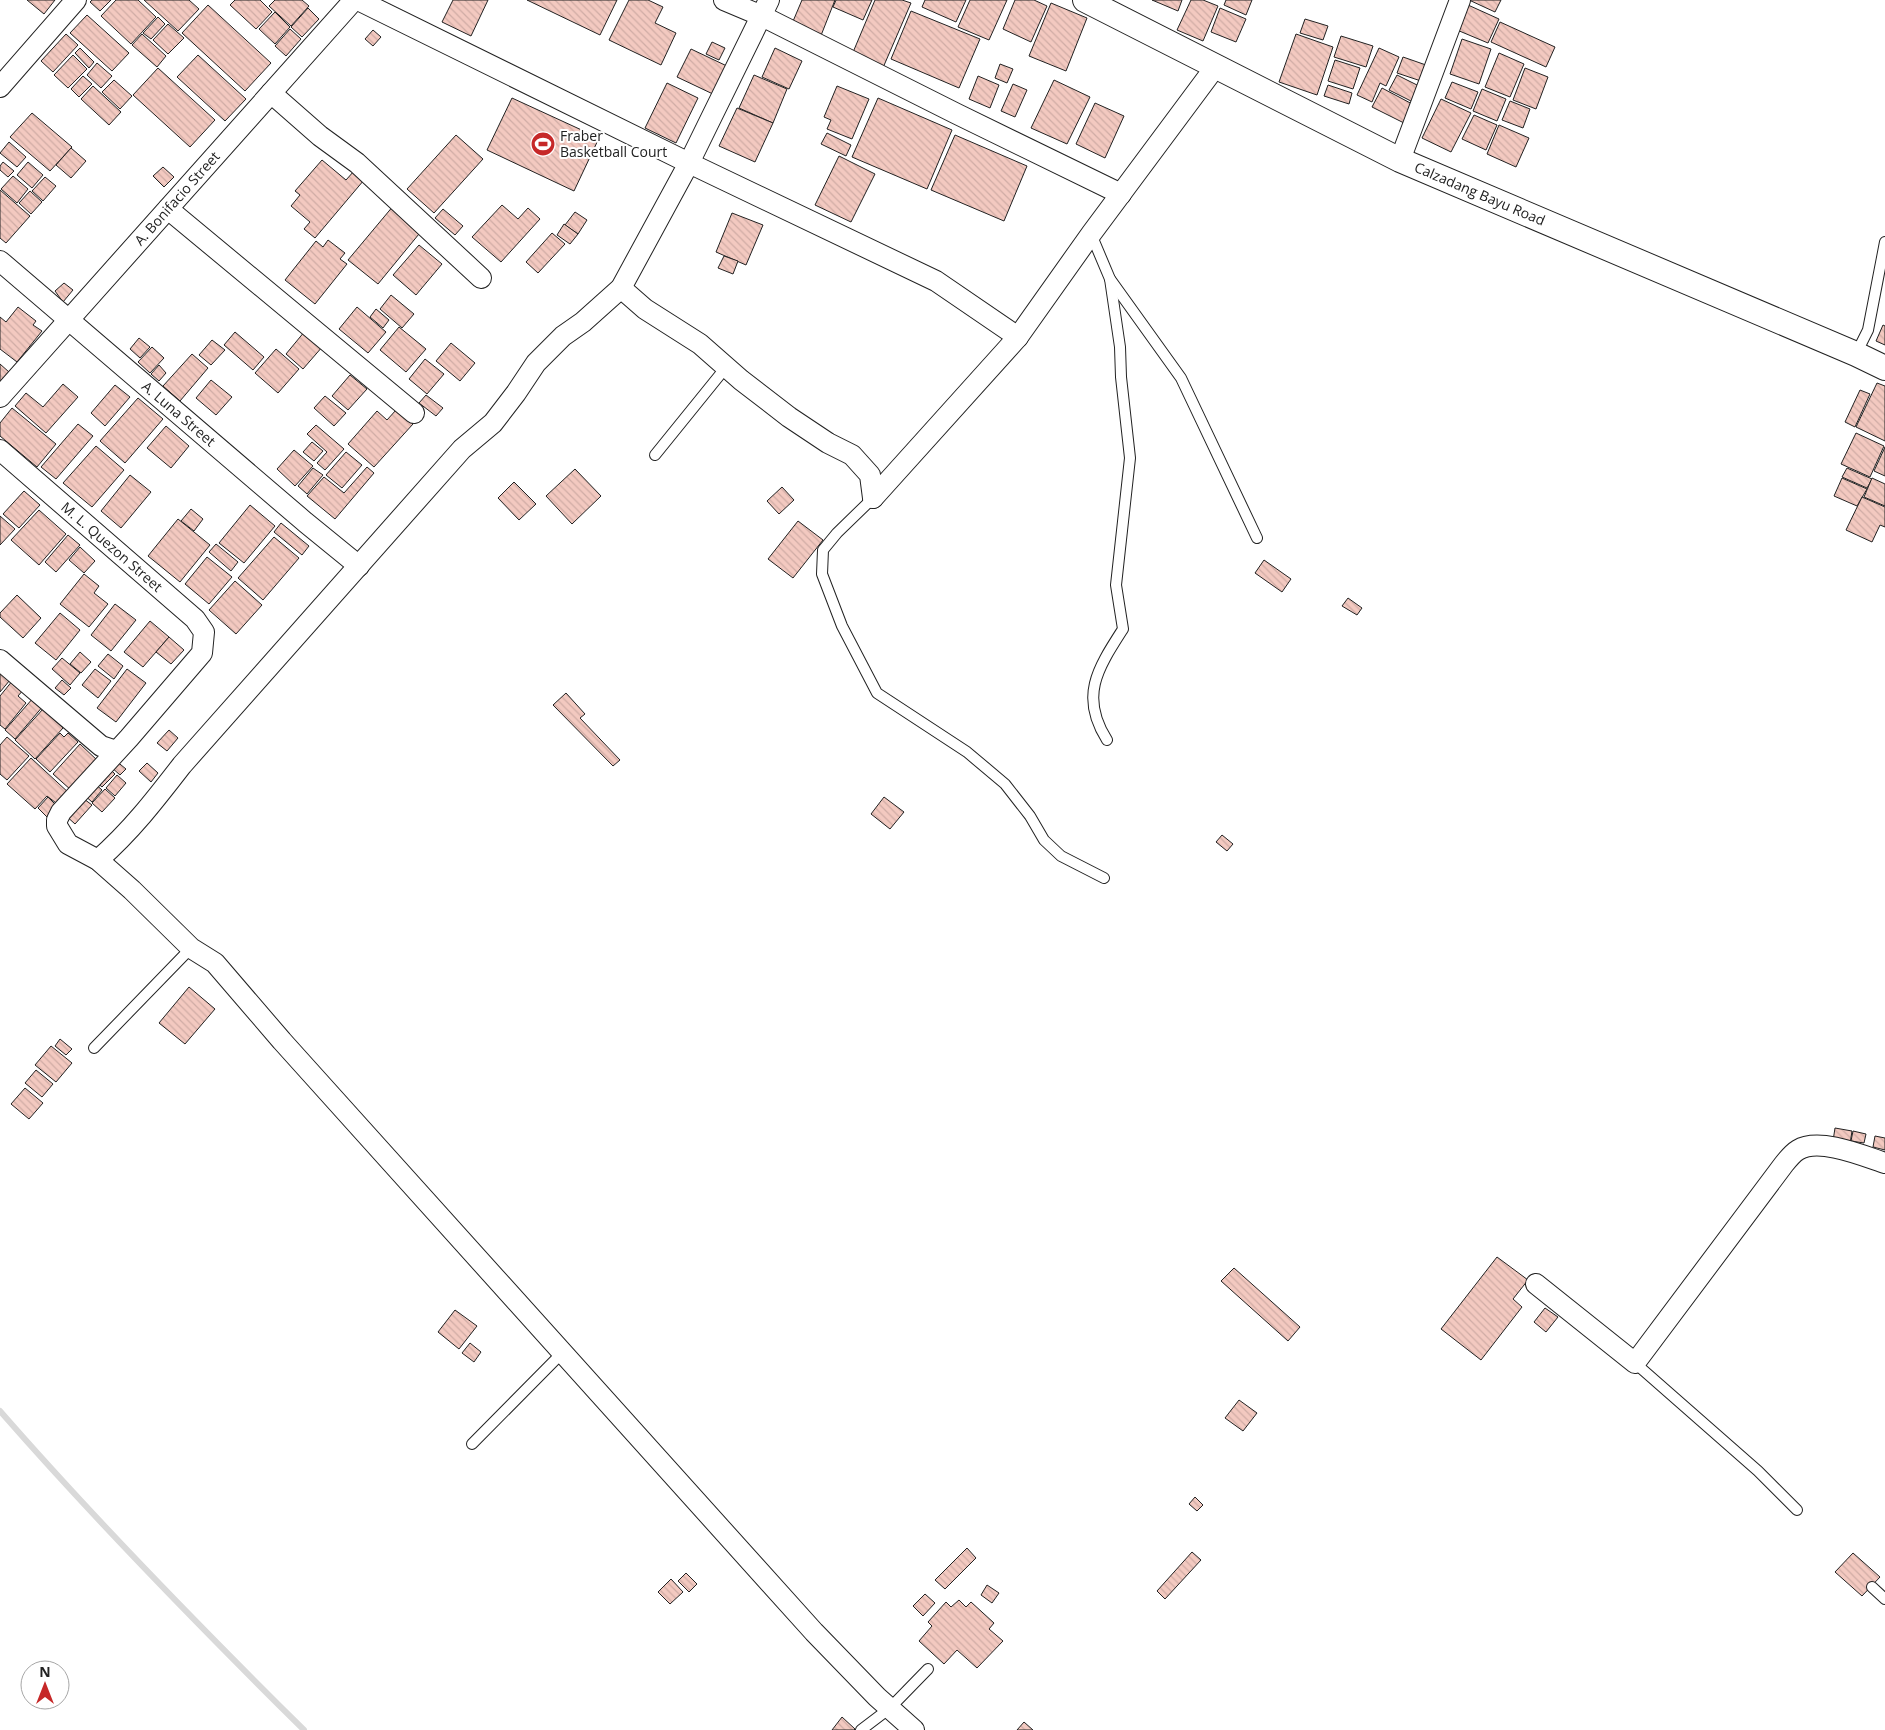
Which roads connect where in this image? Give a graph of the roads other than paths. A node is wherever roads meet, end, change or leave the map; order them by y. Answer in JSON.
{"nodes":[{"id":1,"x":76,"y":0,"type":"edge"},
{"id":2,"x":724,"y":0,"type":"edge"},
{"id":3,"x":1085,"y":0,"type":"edge"},
{"id":4,"x":1460,"y":0,"type":"edge"},
{"id":5,"x":349,"y":2,"type":"edge"},
{"id":6,"x":766,"y":8,"type":"edge"},
{"id":7,"x":1216,"y":66,"type":"junction"},
{"id":8,"x":0,"y":87,"type":"edge"},
{"id":9,"x":271,"y":93,"type":"junction"},
{"id":10,"x":1400,"y":160,"type":"junction"},
{"id":11,"x":689,"y":163,"type":"junction"},
{"id":12,"x":1121,"y":194,"type":"junction"},
{"id":13,"x":168,"y":209,"type":"junction"},
{"id":14,"x":1091,"y":234,"type":"junction"},
{"id":15,"x":1885,"y":242,"type":"edge"},
{"id":16,"x":0,"y":261,"type":"edge"},
{"id":17,"x":481,"y":278,"type":"dead end"},
{"id":18,"x":1110,"y":279,"type":"junction"},
{"id":19,"x":621,"y":288,"type":"junction"},
{"id":20,"x":69,"y":320,"type":"junction"},
{"id":21,"x":1018,"y":337,"type":"junction"},
{"id":22,"x":1856,"y":354,"type":"junction"},
{"id":23,"x":727,"y":366,"type":"junction"},
{"id":24,"x":1885,"y":368,"type":"edge"},
{"id":25,"x":0,"y":397,"type":"edge"},
{"id":26,"x":414,"y":413,"type":"dead end"},
{"id":27,"x":0,"y":450,"type":"edge"},
{"id":28,"x":655,"y":455,"type":"dead end"},
{"id":29,"x":872,"y":498,"type":"junction"},
{"id":30,"x":1257,"y":538,"type":"dead end"},
{"id":31,"x":359,"y":566,"type":"junction"},
{"id":32,"x":0,"y":660,"type":"edge"},
{"id":33,"x":1107,"y":740,"type":"dead end"},
{"id":34,"x":116,"y":751,"type":"junction"},
{"id":35,"x":98,"y":860,"type":"junction"},
{"id":36,"x":1104,"y":878,"type":"dead end"},
{"id":37,"x":190,"y":948,"type":"junction"},
{"id":38,"x":94,"y":1048,"type":"dead end"},
{"id":39,"x":1885,"y":1163,"type":"edge"},
{"id":40,"x":1536,"y":1284,"type":"dead end"},
{"id":41,"x":562,"y":1353,"type":"junction"},
{"id":42,"x":1635,"y":1363,"type":"junction"},
{"id":43,"x":472,"y":1444,"type":"dead end"},
{"id":44,"x":1797,"y":1510,"type":"dead end"},
{"id":45,"x":1872,"y":1587,"type":"dead end"},
{"id":46,"x":1885,"y":1599,"type":"edge"},
{"id":47,"x":928,"y":1669,"type":"dead end"},
{"id":48,"x":890,"y":1708,"type":"junction"},
{"id":49,"x":861,"y":1730,"type":"edge"},
{"id":50,"x":914,"y":1730,"type":"edge"}],
"edges":[{"from":1,"to":8,"type":"street"},
{"from":2,"to":6,"type":"street"},
{"from":3,"to":7,"type":"street","name":"Calzadang Bayu Road"},
{"from":4,"to":10,"type":"street"},
{"from":5,"to":9,"type":"street","name":"A. Bonifacio Street"},
{"from":5,"to":11,"type":"street"},
{"from":6,"to":11,"type":"street"},
{"from":6,"to":12,"type":"street"},
{"from":7,"to":10,"type":"street","name":"Calzadang Bayu Road"},
{"from":7,"to":12,"type":"street"},
{"from":9,"to":13,"type":"street","name":"A. Bonifacio Street"},
{"from":9,"to":17,"type":"street"},
{"from":10,"to":22,"type":"street","name":"Calzadang Bayu Road"},
{"from":11,"to":19,"type":"street"},
{"from":11,"to":21,"type":"street"},
{"from":12,"to":14,"type":"street"},
{"from":13,"to":20,"type":"street","name":"A. Bonifacio Street"},
{"from":13,"to":26,"type":"street"},
{"from":14,"to":18,"type":"lane"},
{"from":14,"to":21,"type":"street"},
{"from":15,"to":22,"type":"lane"},
{"from":16,"to":20,"type":"street","name":"A. Luna Street"},
{"from":18,"to":30,"type":"lane"},
{"from":18,"to":33,"type":"lane"},
{"from":19,"to":23,"type":"street"},
{"from":19,"to":31,"type":"street"},
{"from":20,"to":25,"type":"street","name":"A. Bonifacio Street"},
{"from":20,"to":31,"type":"street","name":"A. Luna Street"},
{"from":21,"to":29,"type":"street"},
{"from":22,"to":24,"type":"street","name":"Calzadang Bayu Road"},
{"from":23,"to":28,"type":"lane"},
{"from":23,"to":29,"type":"street"},
{"from":27,"to":34,"type":"street","name":"M. L. Quezon Street"},
{"from":29,"to":36,"type":"lane"},
{"from":31,"to":35,"type":"street"},
{"from":32,"to":34,"type":"street"},
{"from":34,"to":35,"type":"street"},
{"from":35,"to":37,"type":"street"},
{"from":37,"to":38,"type":"lane"},
{"from":37,"to":41,"type":"street"},
{"from":39,"to":42,"type":"street"},
{"from":40,"to":42,"type":"street"},
{"from":41,"to":43,"type":"lane"},
{"from":41,"to":48,"type":"street"},
{"from":42,"to":44,"type":"lane"},
{"from":45,"to":46,"type":"lane"},
{"from":47,"to":48,"type":"lane"},
{"from":48,"to":49,"type":"lane"},
{"from":48,"to":50,"type":"street"}]}
